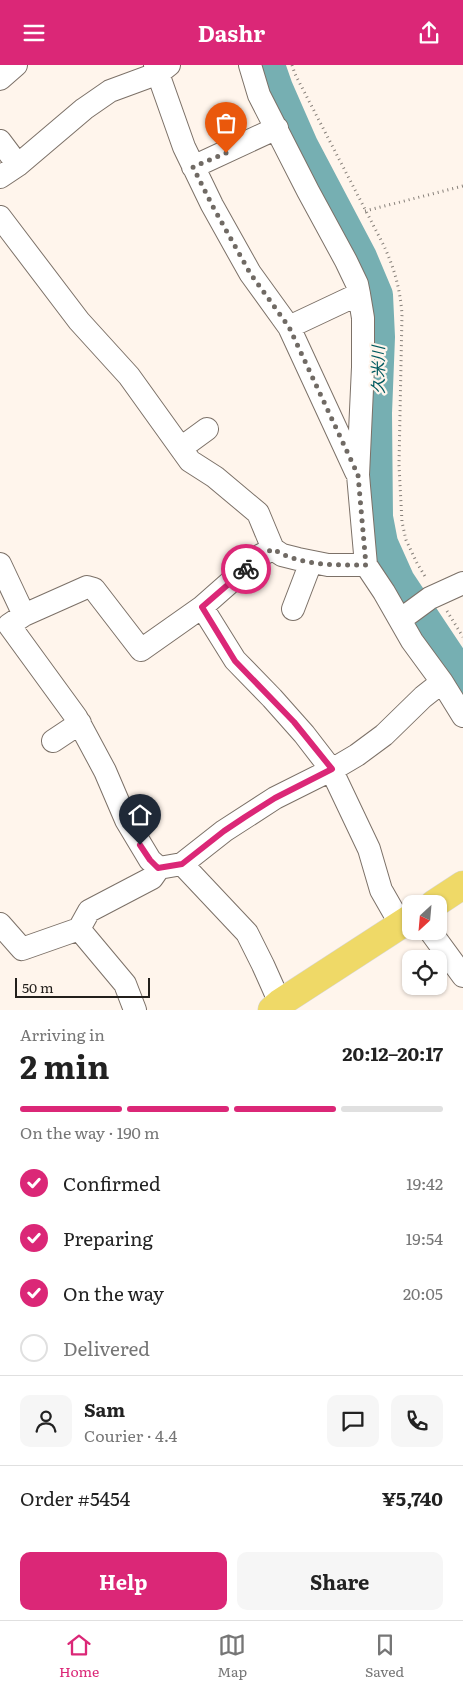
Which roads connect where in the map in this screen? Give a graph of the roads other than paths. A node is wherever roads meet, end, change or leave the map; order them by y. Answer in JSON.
{"nodes":[{"id":1,"x":16,"y":65,"type":"edge"},
{"id":2,"x":250,"y":65,"type":"edge"},
{"id":3,"x":161,"y":68,"type":"edge"},
{"id":4,"x":0,"y":79,"type":"edge"},
{"id":5,"x":277,"y":128,"type":"junction"},
{"id":6,"x":0,"y":141,"type":"edge"},
{"id":7,"x":193,"y":167,"type":"junction"},
{"id":8,"x":9,"y":171,"type":"edge"},
{"id":9,"x":0,"y":217,"type":"edge"},
{"id":10,"x":359,"y":294,"type":"junction"},
{"id":11,"x":289,"y":327,"type":"junction"},
{"id":12,"x":207,"y":429,"type":"dead end"},
{"id":13,"x":181,"y":448,"type":"junction"},
{"id":14,"x":358,"y":475,"type":"junction"},
{"id":15,"x":273,"y":549,"type":"junction"},
{"id":16,"x":311,"y":561,"type":"junction"},
{"id":17,"x":0,"y":564,"type":"edge"},
{"id":18,"x":366,"y":565,"type":"junction"},
{"id":19,"x":463,"y":583,"type":"edge"},
{"id":20,"x":202,"y":607,"type":"junction"},
{"id":21,"x":293,"y":609,"type":"dead end"},
{"id":22,"x":404,"y":618,"type":"junction"},
{"id":23,"x":11,"y":623,"type":"edge"},
{"id":24,"x":442,"y":682,"type":"junction"},
{"id":25,"x":463,"y":716,"type":"edge"},
{"id":26,"x":80,"y":723,"type":"junction"},
{"id":27,"x":53,"y":741,"type":"dead end"},
{"id":28,"x":332,"y":769,"type":"junction"},
{"id":29,"x":182,"y":864,"type":"junction"},
{"id":30,"x":158,"y":868,"type":"junction"},
{"id":31,"x":463,"y":885,"type":"edge"},
{"id":32,"x":448,"y":895,"type":"edge"},
{"id":33,"x":402,"y":917,"type":"edge"},
{"id":34,"x":0,"y":924,"type":"edge"},
{"id":35,"x":402,"y":925,"type":"edge"},
{"id":36,"x":79,"y":929,"type":"junction"},
{"id":37,"x":437,"y":940,"type":"edge"},
{"id":38,"x":463,"y":976,"type":"edge"},
{"id":39,"x":276,"y":1006,"type":"edge"},
{"id":40,"x":135,"y":1010,"type":"edge"}],
"edges":[{"from":1,"to":4,"type":"street"},
{"from":2,"to":5,"type":"street"},
{"from":3,"to":7,"type":"street"},
{"from":3,"to":8,"type":"street"},
{"from":5,"to":7,"type":"street"},
{"from":5,"to":10,"type":"street"},
{"from":6,"to":8,"type":"street"},
{"from":7,"to":11,"type":"street"},
{"from":9,"to":13,"type":"street"},
{"from":10,"to":11,"type":"street"},
{"from":10,"to":14,"type":"street"},
{"from":11,"to":14,"type":"street"},
{"from":12,"to":13,"type":"street"},
{"from":13,"to":15,"type":"street"},
{"from":14,"to":18,"type":"street"},
{"from":15,"to":16,"type":"street"},
{"from":15,"to":20,"type":"street"},
{"from":16,"to":18,"type":"street"},
{"from":16,"to":21,"type":"street"},
{"from":17,"to":23,"type":"street"},
{"from":18,"to":22,"type":"street"},
{"from":19,"to":22,"type":"street"},
{"from":20,"to":23,"type":"street"},
{"from":20,"to":28,"type":"street"},
{"from":22,"to":24,"type":"street"},
{"from":23,"to":26,"type":"street"},
{"from":24,"to":25,"type":"street"},
{"from":24,"to":28,"type":"street"},
{"from":26,"to":27,"type":"street"},
{"from":26,"to":30,"type":"street"},
{"from":28,"to":29,"type":"street"},
{"from":28,"to":33,"type":"street"},
{"from":29,"to":30,"type":"street"},
{"from":29,"to":39,"type":"street"},
{"from":30,"to":36,"type":"street"},
{"from":31,"to":32,"type":"main road"},
{"from":34,"to":36,"type":"street"},
{"from":35,"to":39,"type":"main road"},
{"from":36,"to":40,"type":"street"},
{"from":37,"to":38,"type":"street"}]}
